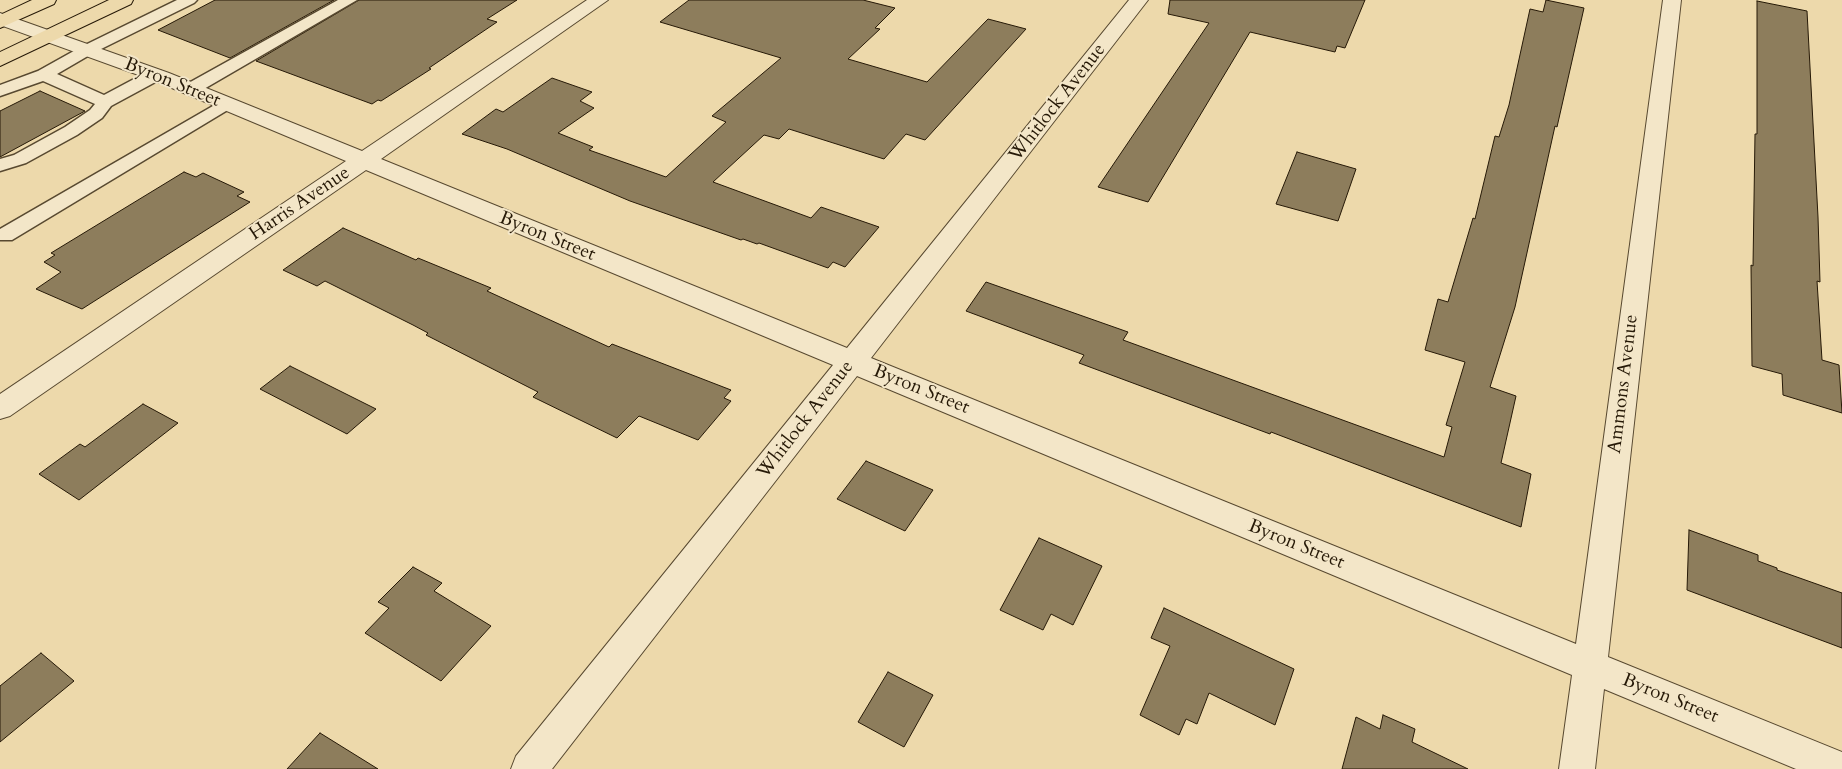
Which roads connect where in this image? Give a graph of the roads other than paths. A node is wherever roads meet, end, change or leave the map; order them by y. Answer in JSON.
{"nodes":[{"id":1,"x":47,"y":0,"type":"edge"},
{"id":2,"x":124,"y":0,"type":"edge"},
{"id":3,"x":189,"y":0,"type":"edge"},
{"id":4,"x":349,"y":0,"type":"edge"},
{"id":5,"x":599,"y":0,"type":"edge"},
{"id":6,"x":1139,"y":0,"type":"edge"},
{"id":7,"x":1672,"y":0,"type":"edge"},
{"id":8,"x":1,"y":21,"type":"edge"},
{"id":9,"x":48,"y":36,"type":"junction"},
{"id":10,"x":87,"y":50,"type":"junction"},
{"id":11,"x":0,"y":60,"type":"edge"},
{"id":12,"x":44,"y":75,"type":"junction"},
{"id":13,"x":155,"y":75,"type":"junction"},
{"id":14,"x":191,"y":89,"type":"junction"},
{"id":15,"x":0,"y":91,"type":"edge"},
{"id":16,"x":106,"y":102,"type":"junction"},
{"id":17,"x":225,"y":104,"type":"junction"},
{"id":18,"x":362,"y":161,"type":"junction"},
{"id":19,"x":0,"y":165,"type":"edge"},
{"id":20,"x":5,"y":235,"type":"dead end"},
{"id":21,"x":852,"y":362,"type":"junction"},
{"id":22,"x":0,"y":408,"type":"edge"},
{"id":23,"x":1588,"y":666,"type":"junction"},
{"id":24,"x":528,"y":769,"type":"edge"},
{"id":25,"x":1577,"y":769,"type":"edge"},
{"id":26,"x":1840,"y":769,"type":"edge"}],
"edges":[{"from":1,"to":8,"type":"highway"},
{"from":2,"to":9,"type":"highway"},
{"from":3,"to":10,"type":"lane"},
{"from":4,"to":14,"type":"lane"},
{"from":5,"to":18,"type":"street","name":"Harris Avenue"},
{"from":6,"to":21,"type":"street","name":"Whitlock Avenue"},
{"from":7,"to":23,"type":"street","name":"Ammons Avenue"},
{"from":8,"to":9,"type":"street","name":"Byron Street"},
{"from":9,"to":10,"type":"street","name":"Byron Street"},
{"from":9,"to":11,"type":"highway"},
{"from":10,"to":12,"type":"lane"},
{"from":10,"to":13,"type":"street","name":"Byron Street"},
{"from":12,"to":15,"type":"lane"},
{"from":12,"to":16,"type":"lane"},
{"from":13,"to":14,"type":"street","name":"Byron Street"},
{"from":13,"to":16,"type":"lane"},
{"from":14,"to":17,"type":"street","name":"Byron Street"},
{"from":16,"to":19,"type":"lane"},
{"from":17,"to":18,"type":"street","name":"Byron Street"},
{"from":17,"to":20,"type":"lane"},
{"from":18,"to":21,"type":"street","name":"Byron Street"},
{"from":18,"to":22,"type":"street","name":"Harris Avenue"},
{"from":21,"to":23,"type":"street","name":"Byron Street"},
{"from":21,"to":24,"type":"street","name":"Whitlock Avenue"},
{"from":23,"to":25,"type":"street","name":"Ammons Avenue"},
{"from":23,"to":26,"type":"street","name":"Byron Street"}]}
